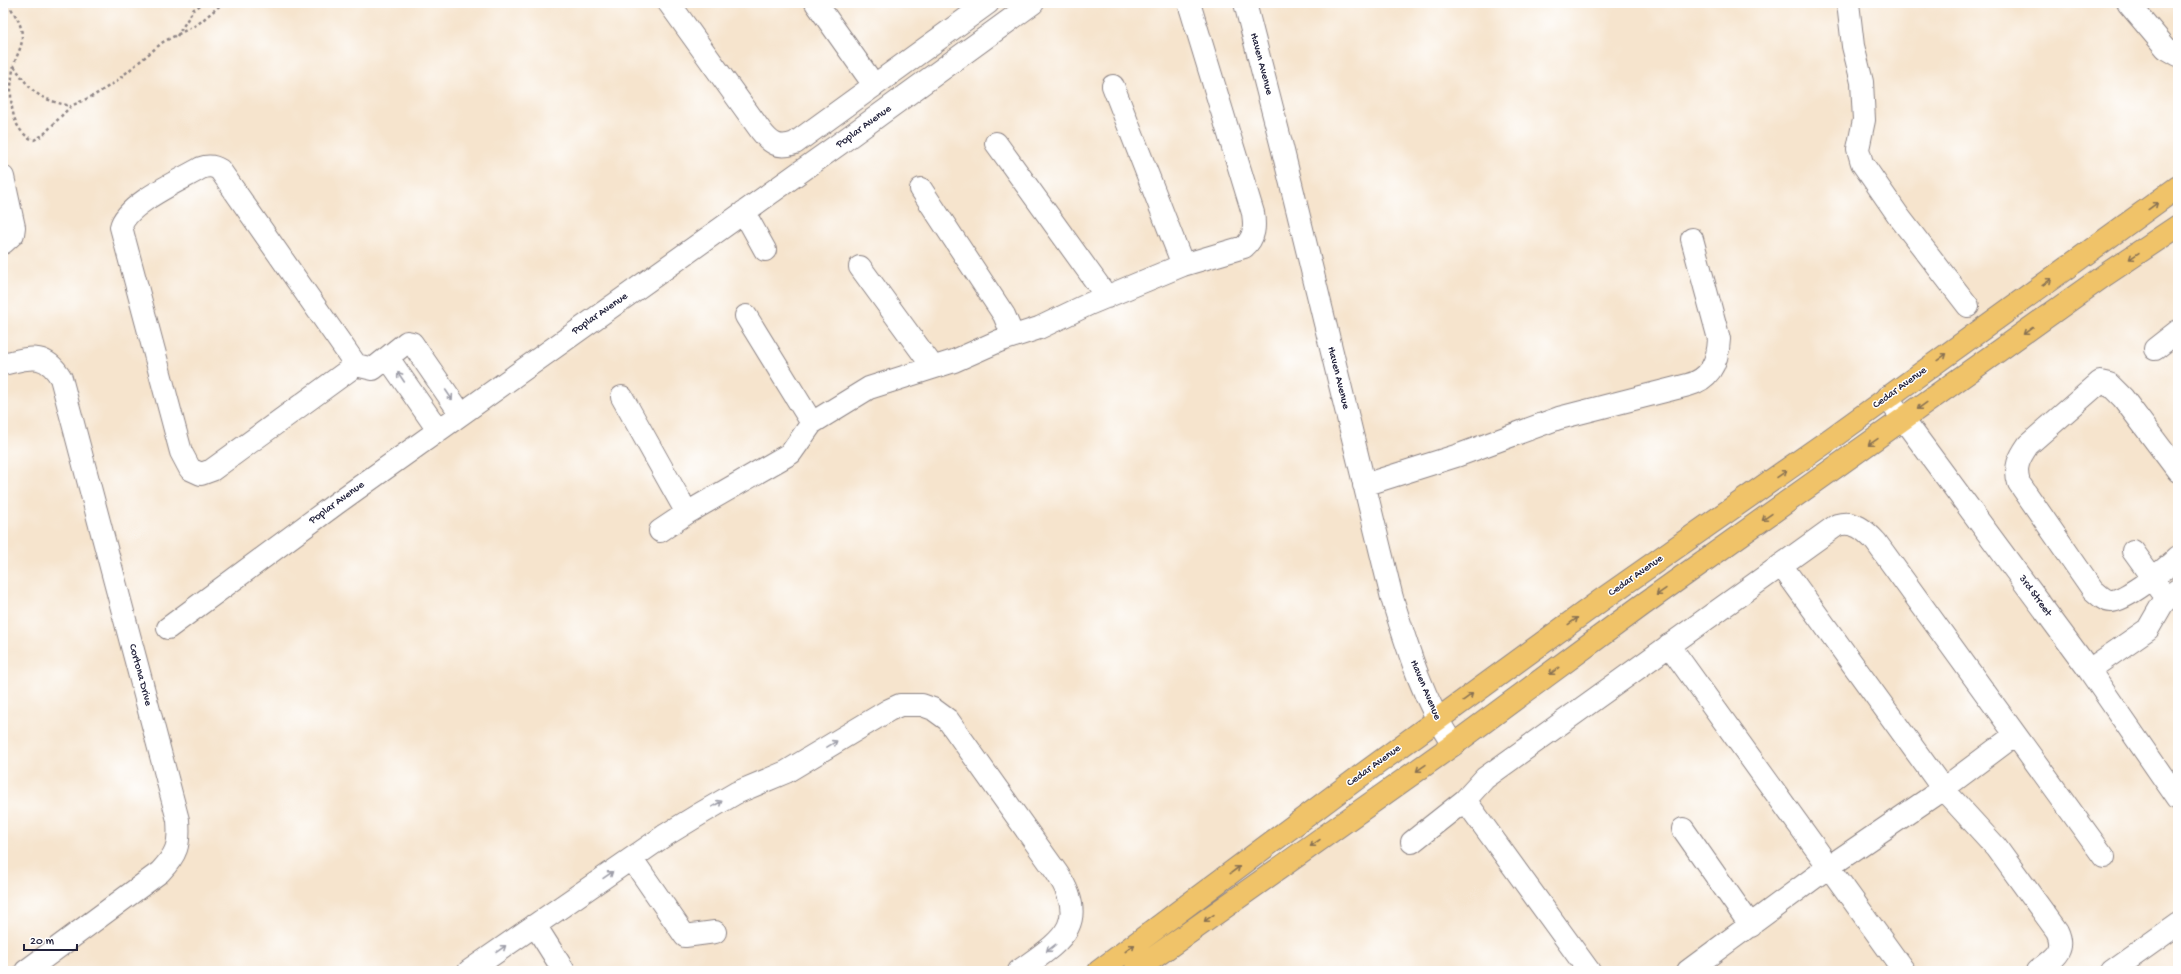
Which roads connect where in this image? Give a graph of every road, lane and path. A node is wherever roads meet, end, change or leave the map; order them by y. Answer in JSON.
{"nodes":[{"id":1,"x":10,"y":3,"type":"edge"},
{"id":2,"x":202,"y":3,"type":"edge"},
{"id":3,"x":223,"y":3,"type":"edge"},
{"id":4,"x":669,"y":3,"type":"edge"},
{"id":5,"x":816,"y":3,"type":"edge"},
{"id":6,"x":988,"y":3,"type":"edge"},
{"id":7,"x":1033,"y":3,"type":"edge"},
{"id":8,"x":1189,"y":3,"type":"edge"},
{"id":9,"x":1245,"y":3,"type":"edge"},
{"id":10,"x":1848,"y":3,"type":"edge"},
{"id":11,"x":2128,"y":3,"type":"edge"},
{"id":12,"x":962,"y":11,"type":"edge"},
{"id":13,"x":177,"y":36,"type":"junction"},
{"id":14,"x":2178,"y":55,"type":"edge"},
{"id":15,"x":14,"y":66,"type":"junction"},
{"id":16,"x":874,"y":85,"type":"junction"},
{"id":17,"x":1113,"y":86,"type":"dead end"},
{"id":18,"x":71,"y":106,"type":"junction"},
{"id":19,"x":996,"y":143,"type":"dead end"},
{"id":20,"x":3,"y":177,"type":"edge"},
{"id":21,"x":2178,"y":187,"type":"edge"},
{"id":22,"x":921,"y":189,"type":"dead end"},
{"id":23,"x":744,"y":212,"type":"junction"},
{"id":24,"x":2178,"y":226,"type":"edge"},
{"id":25,"x":1692,"y":239,"type":"dead end"},
{"id":26,"x":3,"y":243,"type":"edge"},
{"id":27,"x":765,"y":250,"type":"dead end"},
{"id":28,"x":1183,"y":265,"type":"junction"},
{"id":29,"x":860,"y":267,"type":"dead end"},
{"id":30,"x":1107,"y":297,"type":"junction"},
{"id":31,"x":1968,"y":306,"type":"dead end"},
{"id":32,"x":746,"y":316,"type":"dead end"},
{"id":33,"x":2178,"y":331,"type":"edge"},
{"id":34,"x":1013,"y":336,"type":"junction"},
{"id":35,"x":2155,"y":349,"type":"dead end"},
{"id":36,"x":388,"y":358,"type":"junction"},
{"id":37,"x":3,"y":364,"type":"edge"},
{"id":38,"x":356,"y":365,"type":"junction"},
{"id":39,"x":933,"y":367,"type":"junction"},
{"id":40,"x":622,"y":397,"type":"dead end"},
{"id":41,"x":1887,"y":397,"type":"junction"},
{"id":42,"x":461,"y":414,"type":"junction"},
{"id":43,"x":1905,"y":419,"type":"junction"},
{"id":44,"x":812,"y":423,"type":"junction"},
{"id":45,"x":438,"y":430,"type":"junction"},
{"id":46,"x":2178,"y":471,"type":"edge"},
{"id":47,"x":1364,"y":485,"type":"junction"},
{"id":48,"x":687,"y":513,"type":"junction"},
{"id":49,"x":660,"y":531,"type":"dead end"},
{"id":50,"x":2134,"y":551,"type":"dead end"},
{"id":51,"x":2178,"y":557,"type":"edge"},
{"id":52,"x":1781,"y":565,"type":"junction"},
{"id":53,"x":2152,"y":578,"type":"junction"},
{"id":54,"x":2173,"y":594,"type":"edge"},
{"id":55,"x":168,"y":628,"type":"dead end"},
{"id":56,"x":1669,"y":645,"type":"junction"},
{"id":57,"x":2089,"y":670,"type":"junction"},
{"id":58,"x":1437,"y":720,"type":"junction"},
{"id":59,"x":2015,"y":735,"type":"junction"},
{"id":60,"x":1453,"y":745,"type":"junction"},
{"id":61,"x":1943,"y":789,"type":"junction"},
{"id":62,"x":2178,"y":799,"type":"edge"},
{"id":63,"x":1465,"y":800,"type":"junction"},
{"id":64,"x":1683,"y":829,"type":"dead end"},
{"id":65,"x":1412,"y":842,"type":"dead end"},
{"id":66,"x":2104,"y":857,"type":"dead end"},
{"id":67,"x":632,"y":859,"type":"junction"},
{"id":68,"x":1830,"y":866,"type":"junction"},
{"id":69,"x":2178,"y":924,"type":"edge"},
{"id":70,"x":535,"y":925,"type":"junction"},
{"id":71,"x":1751,"y":926,"type":"junction"},
{"id":72,"x":1156,"y":928,"type":"junction"},
{"id":73,"x":715,"y":932,"type":"dead end"},
{"id":74,"x":1169,"y":947,"type":"junction"},
{"id":75,"x":26,"y":971,"type":"edge"},
{"id":76,"x":469,"y":971,"type":"edge"},
{"id":77,"x":564,"y":971,"type":"edge"},
{"id":78,"x":1019,"y":971,"type":"edge"},
{"id":79,"x":1099,"y":971,"type":"edge"},
{"id":80,"x":1135,"y":971,"type":"edge"},
{"id":81,"x":1590,"y":971,"type":"edge"},
{"id":82,"x":1688,"y":971,"type":"edge"},
{"id":83,"x":1904,"y":971,"type":"edge"},
{"id":84,"x":2037,"y":971,"type":"edge"},
{"id":85,"x":2112,"y":971,"type":"edge"}],
"edges":[{"from":1,"to":15,"type":"path"},
{"from":2,"to":13,"type":"path"},
{"from":3,"to":13,"type":"path"},
{"from":4,"to":16,"type":"street"},
{"from":5,"to":16,"type":"street"},
{"from":6,"to":12,"type":"street"},
{"from":7,"to":23,"type":"street","name":"Poplar Avenue"},
{"from":8,"to":28,"type":"street"},
{"from":9,"to":47,"type":"street","name":"Haven Avenue"},
{"from":10,"to":31,"type":"street"},
{"from":11,"to":14,"type":"street"},
{"from":12,"to":16,"type":"street"},
{"from":13,"to":18,"type":"path"},
{"from":15,"to":18,"type":"path"},
{"from":15,"to":18,"type":"path"},
{"from":17,"to":28,"type":"street"},
{"from":19,"to":30,"type":"street"},
{"from":20,"to":26,"type":"street"},
{"from":41,"to":21,"type":"main road","name":"Cedar Avenue","one_way":true},
{"from":22,"to":34,"type":"street"},
{"from":23,"to":27,"type":"street"},
{"from":23,"to":42,"type":"street","name":"Poplar Avenue"},
{"from":24,"to":43,"type":"main road","one_way":true},
{"from":25,"to":47,"type":"street"},
{"from":28,"to":30,"type":"street"},
{"from":29,"to":39,"type":"street"},
{"from":30,"to":34,"type":"street"},
{"from":32,"to":44,"type":"street"},
{"from":33,"to":35,"type":"street"},
{"from":34,"to":39,"type":"street"},
{"from":36,"to":38,"type":"street"},
{"from":36,"to":42,"type":"street","one_way":true},
{"from":45,"to":36,"type":"street","one_way":true},
{"from":37,"to":75,"type":"street","name":"Cortona Drive"},
{"from":38,"to":38,"type":"street"},
{"from":39,"to":44,"type":"street"},
{"from":40,"to":48,"type":"street"},
{"from":41,"to":43,"type":"street","name":"3rd Street"},
{"from":58,"to":41,"type":"main road","name":"Cedar Avenue","one_way":true},
{"from":42,"to":45,"type":"street","name":"Poplar Avenue"},
{"from":43,"to":57,"type":"street","name":"3rd Street"},
{"from":43,"to":60,"type":"main road","one_way":true},
{"from":44,"to":48,"type":"street"},
{"from":45,"to":55,"type":"street","name":"Poplar Avenue"},
{"from":46,"to":53,"type":"street"},
{"from":47,"to":58,"type":"street","name":"Haven Avenue"},
{"from":48,"to":49,"type":"street"},
{"from":50,"to":53,"type":"street"},
{"from":51,"to":53,"type":"street"},
{"from":52,"to":56,"type":"street"},
{"from":52,"to":59,"type":"street"},
{"from":52,"to":61,"type":"street"},
{"from":53,"to":54,"type":"street"},
{"from":54,"to":57,"type":"street"},
{"from":56,"to":63,"type":"street"},
{"from":56,"to":68,"type":"street"},
{"from":57,"to":62,"type":"street","name":"3rd Street"},
{"from":58,"to":60,"type":"street","name":"Haven Avenue"},
{"from":72,"to":58,"type":"main road","name":"Cedar Avenue","one_way":true},
{"from":59,"to":61,"type":"street"},
{"from":59,"to":66,"type":"street"},
{"from":60,"to":74,"type":"main road","one_way":true},
{"from":61,"to":68,"type":"street"},
{"from":61,"to":84,"type":"street"},
{"from":63,"to":65,"type":"street"},
{"from":63,"to":81,"type":"street"},
{"from":64,"to":71,"type":"street"},
{"from":70,"to":67,"type":"street","one_way":true},
{"from":67,"to":73,"type":"street"},
{"from":67,"to":78,"type":"street","one_way":true},
{"from":68,"to":71,"type":"street"},
{"from":68,"to":83,"type":"street"},
{"from":69,"to":85,"type":"street"},
{"from":76,"to":70,"type":"street","one_way":true},
{"from":70,"to":77,"type":"street"},
{"from":71,"to":82,"type":"street"},
{"from":72,"to":74,"type":"main road"},
{"from":79,"to":72,"type":"main road","name":"Cedar Avenue","one_way":true},
{"from":74,"to":80,"type":"main road"}]}
